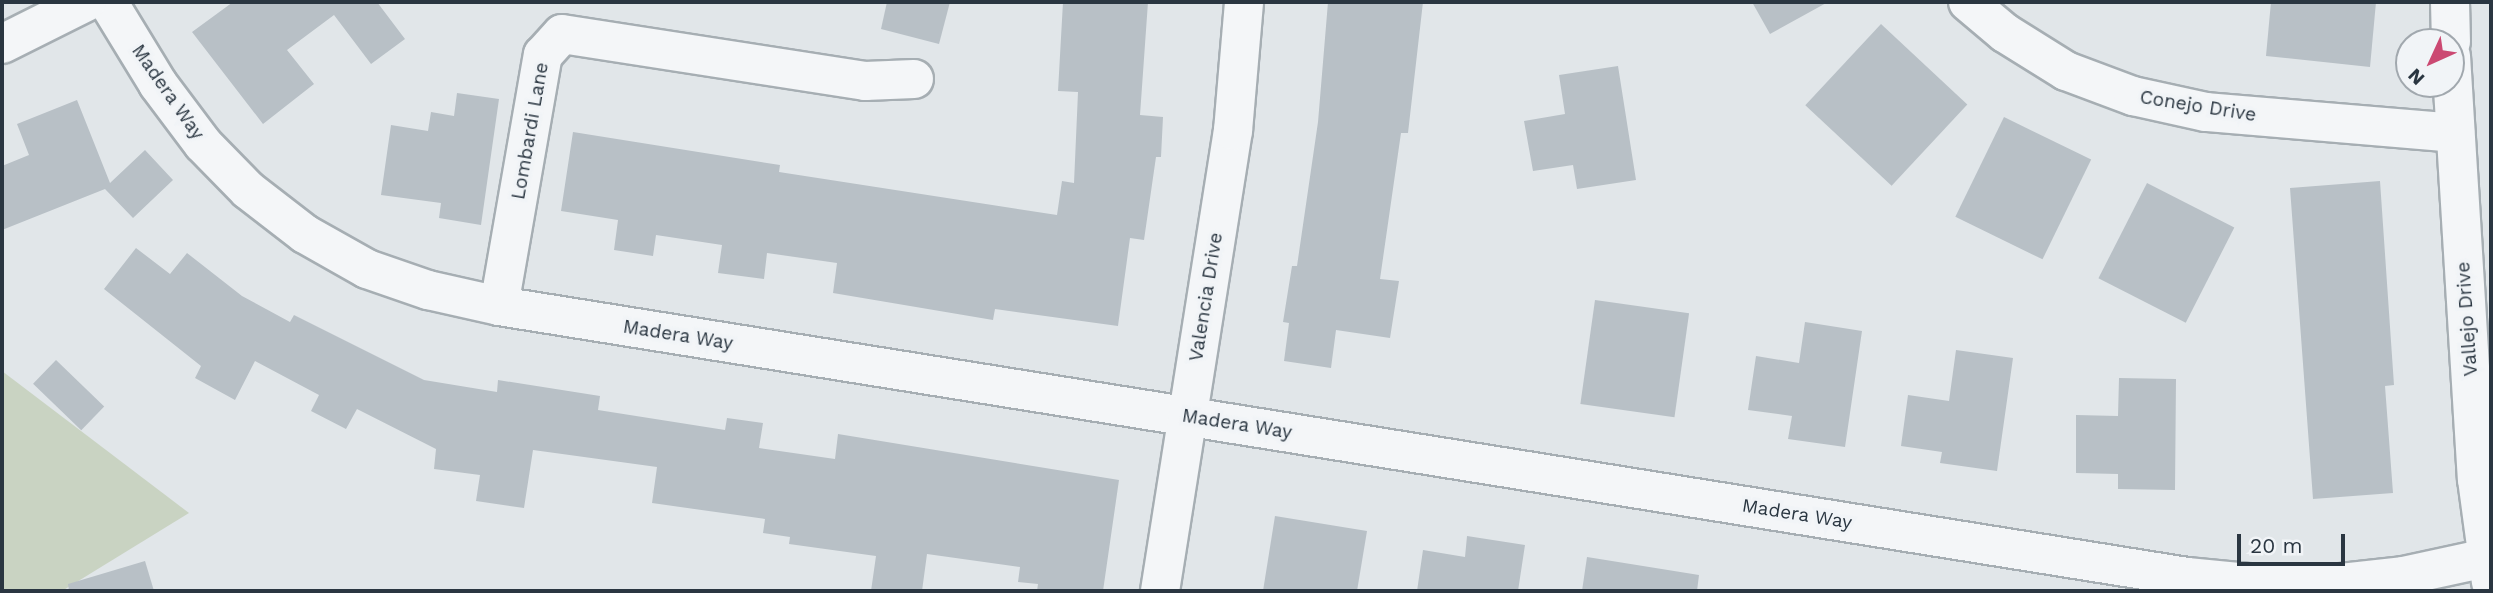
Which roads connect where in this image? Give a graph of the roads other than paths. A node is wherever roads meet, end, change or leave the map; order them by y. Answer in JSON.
{"nodes":[{"id":1,"x":86,"y":2,"type":"edge"},
{"id":2,"x":108,"y":2,"type":"edge"},
{"id":3,"x":1244,"y":2,"type":"edge"},
{"id":4,"x":1968,"y":2,"type":"edge"},
{"id":5,"x":2450,"y":2,"type":"edge"},
{"id":6,"x":2451,"y":28,"type":"edge"},
{"id":7,"x":2,"y":44,"type":"edge"},
{"id":8,"x":914,"y":79,"type":"dead end"},
{"id":9,"x":2453,"y":98,"type":"edge"},
{"id":10,"x":2455,"y":133,"type":"junction"},
{"id":11,"x":499,"y":306,"type":"junction"},
{"id":12,"x":1188,"y":416,"type":"junction"},
{"id":13,"x":2489,"y":570,"type":"edge"},
{"id":14,"x":1160,"y":591,"type":"edge"}],
"edges":[{"from":1,"to":7,"type":"street"},
{"from":2,"to":11,"type":"street","name":"Madera Way"},
{"from":3,"to":12,"type":"street","name":"Valencia Drive"},
{"from":4,"to":10,"type":"street","name":"Conejo Drive"},
{"from":5,"to":6,"type":"street"},
{"from":8,"to":11,"type":"street","name":"Lombardi Lane"},
{"from":9,"to":10,"type":"street","name":"Vallejo Drive"},
{"from":10,"to":13,"type":"street","name":"Vallejo Drive"},
{"from":11,"to":12,"type":"street","name":"Madera Way"},
{"from":12,"to":13,"type":"street","name":"Madera Way"},
{"from":12,"to":14,"type":"street","name":"Valencia Drive"}]}
